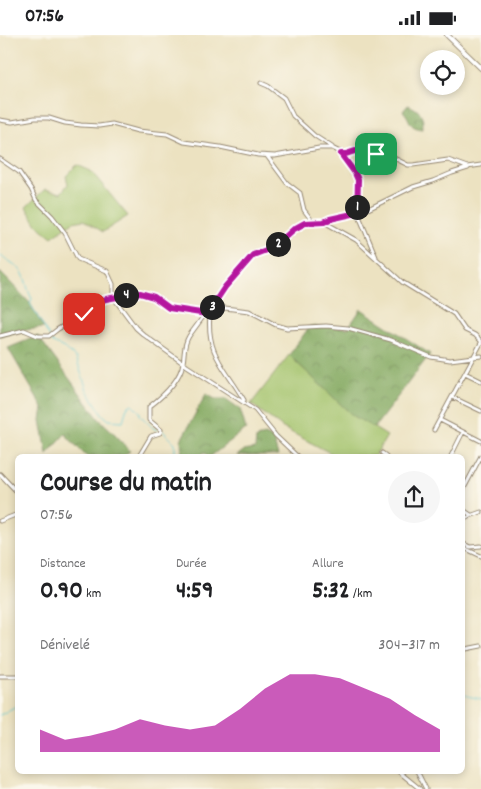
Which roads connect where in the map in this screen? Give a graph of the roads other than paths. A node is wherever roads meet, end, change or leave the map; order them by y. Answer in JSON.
{"nodes":[{"id":1,"x":447,"y":35,"type":"edge"},
{"id":2,"x":481,"y":68,"type":"edge"},
{"id":3,"x":261,"y":83,"type":"dead end"},
{"id":4,"x":0,"y":120,"type":"edge"},
{"id":5,"x":332,"y":148,"type":"junction"},
{"id":6,"x":341,"y":154,"type":"junction"},
{"id":7,"x":267,"y":156,"type":"junction"},
{"id":8,"x":0,"y":159,"type":"edge"},
{"id":9,"x":481,"y":165,"type":"edge"},
{"id":10,"x":474,"y":167,"type":"junction"},
{"id":11,"x":357,"y":213,"type":"junction"},
{"id":12,"x":313,"y":222,"type":"junction"},
{"id":13,"x":324,"y":222,"type":"junction"},
{"id":14,"x":376,"y":258,"type":"junction"},
{"id":15,"x":113,"y":297,"type":"junction"},
{"id":16,"x":209,"y":313,"type":"junction"},
{"id":17,"x":0,"y":336,"type":"edge"},
{"id":18,"x":481,"y":342,"type":"edge"},
{"id":19,"x":480,"y":349,"type":"edge"},
{"id":20,"x":481,"y":356,"type":"edge"},
{"id":21,"x":474,"y":357,"type":"junction"},
{"id":22,"x":183,"y":364,"type":"junction"},
{"id":23,"x":465,"y":373,"type":"junction"},
{"id":24,"x":481,"y":381,"type":"edge"},
{"id":25,"x":452,"y":397,"type":"junction"},
{"id":26,"x":244,"y":402,"type":"junction"},
{"id":27,"x":481,"y":411,"type":"edge"},
{"id":28,"x":440,"y":420,"type":"junction"},
{"id":29,"x":434,"y":430,"type":"dead end"},
{"id":30,"x":464,"y":432,"type":"junction"},
{"id":31,"x":481,"y":441,"type":"edge"},
{"id":32,"x":139,"y":454,"type":"edge"},
{"id":33,"x":295,"y":454,"type":"edge"},
{"id":34,"x":452,"y":454,"type":"edge"},
{"id":35,"x":481,"y":456,"type":"edge"},
{"id":36,"x":0,"y":474,"type":"edge"},
{"id":37,"x":465,"y":486,"type":"edge"},
{"id":38,"x":15,"y":490,"type":"edge"},
{"id":39,"x":465,"y":511,"type":"edge"},
{"id":40,"x":481,"y":512,"type":"edge"},
{"id":41,"x":15,"y":515,"type":"edge"},
{"id":42,"x":472,"y":515,"type":"junction"},
{"id":43,"x":465,"y":519,"type":"edge"},
{"id":44,"x":0,"y":521,"type":"edge"},
{"id":45,"x":465,"y":544,"type":"edge"},
{"id":46,"x":481,"y":546,"type":"edge"},
{"id":47,"x":465,"y":549,"type":"edge"},
{"id":48,"x":481,"y":557,"type":"edge"},
{"id":49,"x":481,"y":646,"type":"edge"},
{"id":50,"x":465,"y":649,"type":"edge"},
{"id":51,"x":0,"y":676,"type":"edge"},
{"id":52,"x":15,"y":676,"type":"edge"},
{"id":53,"x":402,"y":774,"type":"edge"},
{"id":54,"x":419,"y":774,"type":"edge"},
{"id":55,"x":420,"y":789,"type":"edge"},
{"id":56,"x":426,"y":789,"type":"edge"}],
"edges":[{"from":1,"to":2,"type":"main road"},
{"from":3,"to":5,"type":"street"},
{"from":4,"to":7,"type":"street"},
{"from":5,"to":6,"type":"street"},
{"from":5,"to":7,"type":"street"},
{"from":6,"to":10,"type":"street"},
{"from":6,"to":11,"type":"street"},
{"from":7,"to":12,"type":"street"},
{"from":8,"to":15,"type":"street"},
{"from":9,"to":10,"type":"street"},
{"from":10,"to":11,"type":"street"},
{"from":11,"to":13,"type":"street"},
{"from":11,"to":14,"type":"street"},
{"from":12,"to":13,"type":"street"},
{"from":12,"to":16,"type":"street"},
{"from":13,"to":14,"type":"street"},
{"from":14,"to":18,"type":"street"},
{"from":15,"to":16,"type":"street"},
{"from":15,"to":17,"type":"street"},
{"from":15,"to":22,"type":"street"},
{"from":16,"to":21,"type":"street"},
{"from":16,"to":22,"type":"street"},
{"from":16,"to":26,"type":"street"},
{"from":18,"to":19,"type":"street"},
{"from":19,"to":21,"type":"street"},
{"from":20,"to":21,"type":"street"},
{"from":21,"to":23,"type":"street"},
{"from":22,"to":26,"type":"street"},
{"from":22,"to":32,"type":"street"},
{"from":23,"to":24,"type":"street"},
{"from":23,"to":25,"type":"street"},
{"from":25,"to":27,"type":"street"},
{"from":25,"to":28,"type":"street"},
{"from":26,"to":33,"type":"street"},
{"from":28,"to":29,"type":"street"},
{"from":28,"to":30,"type":"street"},
{"from":30,"to":31,"type":"street"},
{"from":30,"to":34,"type":"street"},
{"from":35,"to":37,"type":"street"},
{"from":36,"to":38,"type":"street"},
{"from":39,"to":42,"type":"street"},
{"from":40,"to":42,"type":"street"},
{"from":41,"to":44,"type":"street"},
{"from":42,"to":43,"type":"street"},
{"from":45,"to":46,"type":"street"},
{"from":47,"to":48,"type":"street"},
{"from":49,"to":50,"type":"street"},
{"from":51,"to":52,"type":"street"},
{"from":53,"to":55,"type":"street"},
{"from":54,"to":56,"type":"street"}]}
